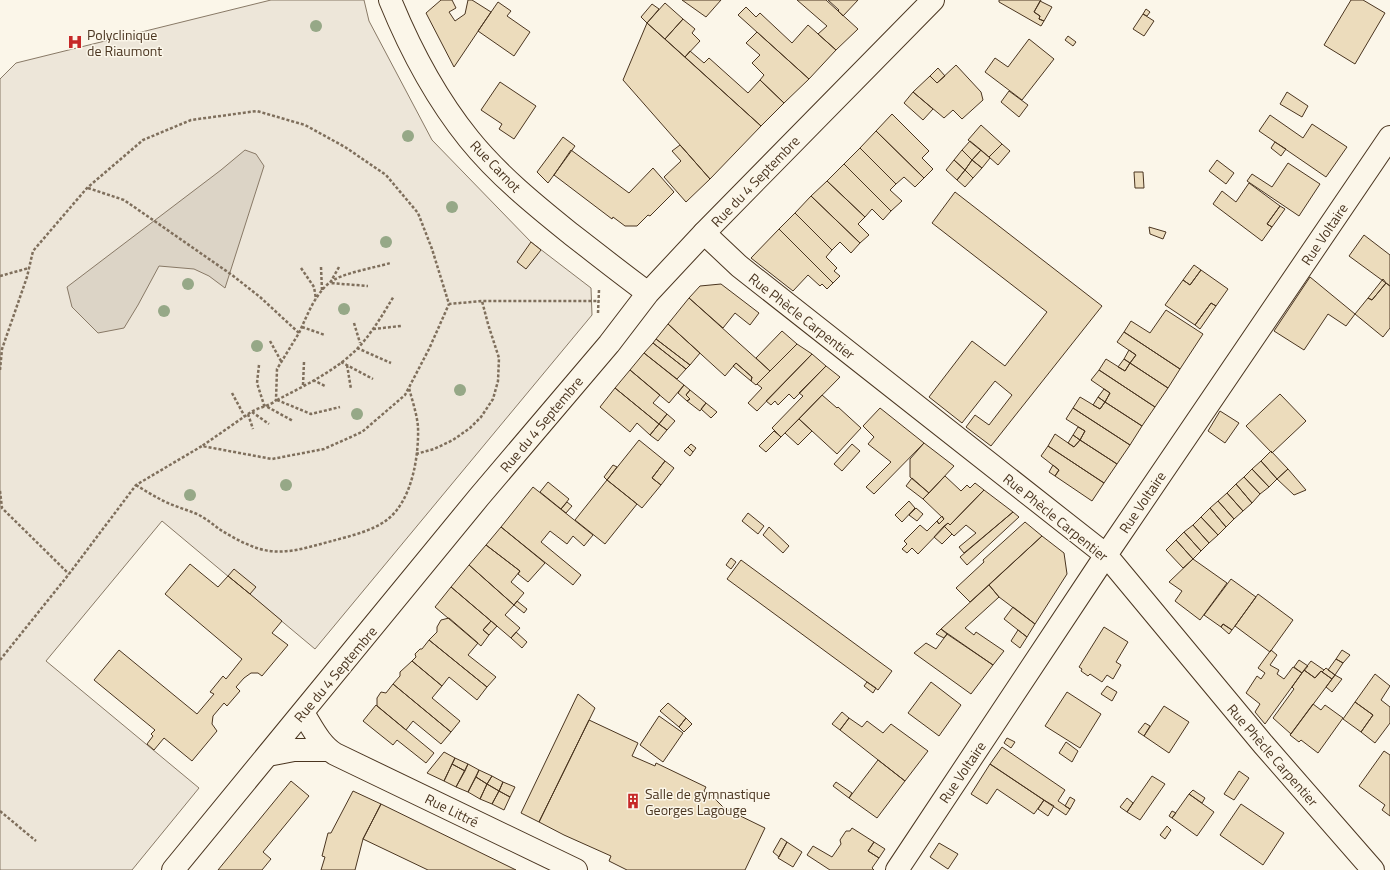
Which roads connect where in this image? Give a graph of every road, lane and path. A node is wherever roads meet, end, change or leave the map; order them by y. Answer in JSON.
{"nodes":[{"id":1,"x":390,"y":0,"type":"edge"},
{"id":2,"x":933,"y":0,"type":"edge"},
{"id":3,"x":1390,"y":137,"type":"edge"},
{"id":4,"x":88,"y":188,"type":"junction"},
{"id":5,"x":704,"y":233,"type":"junction"},
{"id":6,"x":390,"y":263,"type":"dead end"},
{"id":7,"x":321,"y":267,"type":"dead end"},
{"id":8,"x":339,"y":267,"type":"dead end"},
{"id":9,"x":29,"y":268,"type":"junction"},
{"id":10,"x":301,"y":268,"type":"dead end"},
{"id":11,"x":0,"y":276,"type":"edge"},
{"id":12,"x":330,"y":283,"type":"junction"},
{"id":13,"x":368,"y":286,"type":"dead end"},
{"id":14,"x":322,"y":291,"type":"junction"},
{"id":15,"x":648,"y":293,"type":"junction"},
{"id":16,"x":394,"y":296,"type":"dead end"},
{"id":17,"x":316,"y":299,"type":"junction"},
{"id":18,"x":599,"y":301,"type":"dead end"},
{"id":19,"x":482,"y":302,"type":"junction"},
{"id":20,"x":449,"y":304,"type":"junction"},
{"id":21,"x":354,"y":323,"type":"dead end"},
{"id":22,"x":401,"y":326,"type":"dead end"},
{"id":23,"x":302,"y":327,"type":"junction"},
{"id":24,"x":372,"y":330,"type":"junction"},
{"id":25,"x":299,"y":333,"type":"junction"},
{"id":26,"x":325,"y":335,"type":"dead end"},
{"id":27,"x":270,"y":341,"type":"dead end"},
{"id":28,"x":360,"y":344,"type":"junction"},
{"id":29,"x":357,"y":348,"type":"junction"},
{"id":30,"x":282,"y":362,"type":"junction"},
{"id":31,"x":304,"y":362,"type":"dead end"},
{"id":32,"x":342,"y":362,"type":"junction"},
{"id":33,"x":391,"y":363,"type":"dead end"},
{"id":34,"x":259,"y":365,"type":"dead end"},
{"id":35,"x":347,"y":365,"type":"junction"},
{"id":36,"x":0,"y":370,"type":"edge"},
{"id":37,"x":374,"y":379,"type":"dead end"},
{"id":38,"x":313,"y":380,"type":"junction"},
{"id":39,"x":303,"y":386,"type":"junction"},
{"id":40,"x":324,"y":386,"type":"dead end"},
{"id":41,"x":409,"y":388,"type":"junction"},
{"id":42,"x":351,"y":389,"type":"dead end"},
{"id":43,"x":232,"y":393,"type":"dead end"},
{"id":44,"x":276,"y":400,"type":"junction"},
{"id":45,"x":264,"y":405,"type":"junction"},
{"id":46,"x":340,"y":407,"type":"dead end"},
{"id":47,"x":252,"y":412,"type":"junction"},
{"id":48,"x":248,"y":414,"type":"junction"},
{"id":49,"x":245,"y":417,"type":"junction"},
{"id":50,"x":293,"y":421,"type":"dead end"},
{"id":51,"x":270,"y":424,"type":"dead end"},
{"id":52,"x":253,"y":429,"type":"dead end"},
{"id":53,"x":202,"y":446,"type":"junction"},
{"id":54,"x":416,"y":454,"type":"junction"},
{"id":55,"x":136,"y":485,"type":"junction"},
{"id":56,"x":0,"y":490,"type":"edge"},
{"id":57,"x":1,"y":509,"type":"edge"},
{"id":58,"x":1106,"y":555,"type":"junction"},
{"id":59,"x":69,"y":574,"type":"junction"},
{"id":60,"x":0,"y":660,"type":"edge"},
{"id":61,"x":303,"y":712,"type":"junction"},
{"id":62,"x":329,"y":750,"type":"junction"},
{"id":63,"x":268,"y":754,"type":"junction"},
{"id":64,"x":0,"y":811,"type":"edge"},
{"id":65,"x":36,"y":841,"type":"dead end"},
{"id":66,"x":173,"y":870,"type":"edge"},
{"id":67,"x":576,"y":870,"type":"edge"},
{"id":68,"x":897,"y":870,"type":"edge"},
{"id":69,"x":1373,"y":870,"type":"edge"}],
"edges":[{"from":1,"to":15,"type":"street","name":"Rue Carnot"},
{"from":2,"to":5,"type":"street","name":"Rue du 4 Septembre"},
{"from":3,"to":58,"type":"street","name":"Rue Voltaire"},
{"from":4,"to":9,"type":"path"},
{"from":4,"to":20,"type":"path"},
{"from":4,"to":25,"type":"path"},
{"from":5,"to":15,"type":"street","name":"Rue du 4 Septembre"},
{"from":5,"to":58,"type":"street","name":"Rue Phècle Carpentier"},
{"from":6,"to":12,"type":"path"},
{"from":7,"to":14,"type":"path"},
{"from":8,"to":12,"type":"path"},
{"from":9,"to":11,"type":"path"},
{"from":9,"to":36,"type":"path"},
{"from":10,"to":17,"type":"path"},
{"from":12,"to":13,"type":"path"},
{"from":12,"to":14,"type":"path"},
{"from":14,"to":17,"type":"path"},
{"from":15,"to":61,"type":"street","name":"Rue du 4 Septembre"},
{"from":16,"to":24,"type":"path"},
{"from":17,"to":23,"type":"path"},
{"from":18,"to":19,"type":"path"},
{"from":19,"to":20,"type":"path"},
{"from":19,"to":54,"type":"path"},
{"from":20,"to":41,"type":"path"},
{"from":21,"to":28,"type":"path"},
{"from":22,"to":24,"type":"path"},
{"from":23,"to":25,"type":"path"},
{"from":23,"to":26,"type":"path"},
{"from":24,"to":28,"type":"path"},
{"from":25,"to":30,"type":"path"},
{"from":27,"to":30,"type":"path"},
{"from":28,"to":29,"type":"path"},
{"from":29,"to":32,"type":"path"},
{"from":29,"to":33,"type":"path"},
{"from":30,"to":44,"type":"path"},
{"from":31,"to":39,"type":"path"},
{"from":32,"to":35,"type":"path"},
{"from":32,"to":38,"type":"path"},
{"from":34,"to":45,"type":"path"},
{"from":35,"to":37,"type":"path"},
{"from":35,"to":42,"type":"path"},
{"from":38,"to":39,"type":"path"},
{"from":38,"to":40,"type":"path"},
{"from":39,"to":44,"type":"path"},
{"from":41,"to":53,"type":"path"},
{"from":41,"to":54,"type":"path"},
{"from":43,"to":49,"type":"path"},
{"from":44,"to":45,"type":"path"},
{"from":44,"to":46,"type":"path"},
{"from":45,"to":47,"type":"path"},
{"from":45,"to":50,"type":"path"},
{"from":47,"to":48,"type":"path"},
{"from":47,"to":51,"type":"path"},
{"from":48,"to":49,"type":"path"},
{"from":48,"to":52,"type":"path"},
{"from":49,"to":53,"type":"path"},
{"from":53,"to":55,"type":"path"},
{"from":54,"to":55,"type":"path"},
{"from":55,"to":59,"type":"path"},
{"from":56,"to":57,"type":"path"},
{"from":57,"to":59,"type":"path"},
{"from":58,"to":68,"type":"street","name":"Rue Voltaire"},
{"from":58,"to":69,"type":"street","name":"Rue Phècle Carpentier"},
{"from":59,"to":60,"type":"path"},
{"from":61,"to":62,"type":"street","name":"Rue Littré"},
{"from":61,"to":63,"type":"street","name":"Rue du 4 Septembre"},
{"from":62,"to":63,"type":"street","name":"Rue Littré"},
{"from":62,"to":67,"type":"street","name":"Rue Littré"},
{"from":63,"to":66,"type":"street","name":"Rue du 4 Septembre"},
{"from":64,"to":65,"type":"path"}]}
